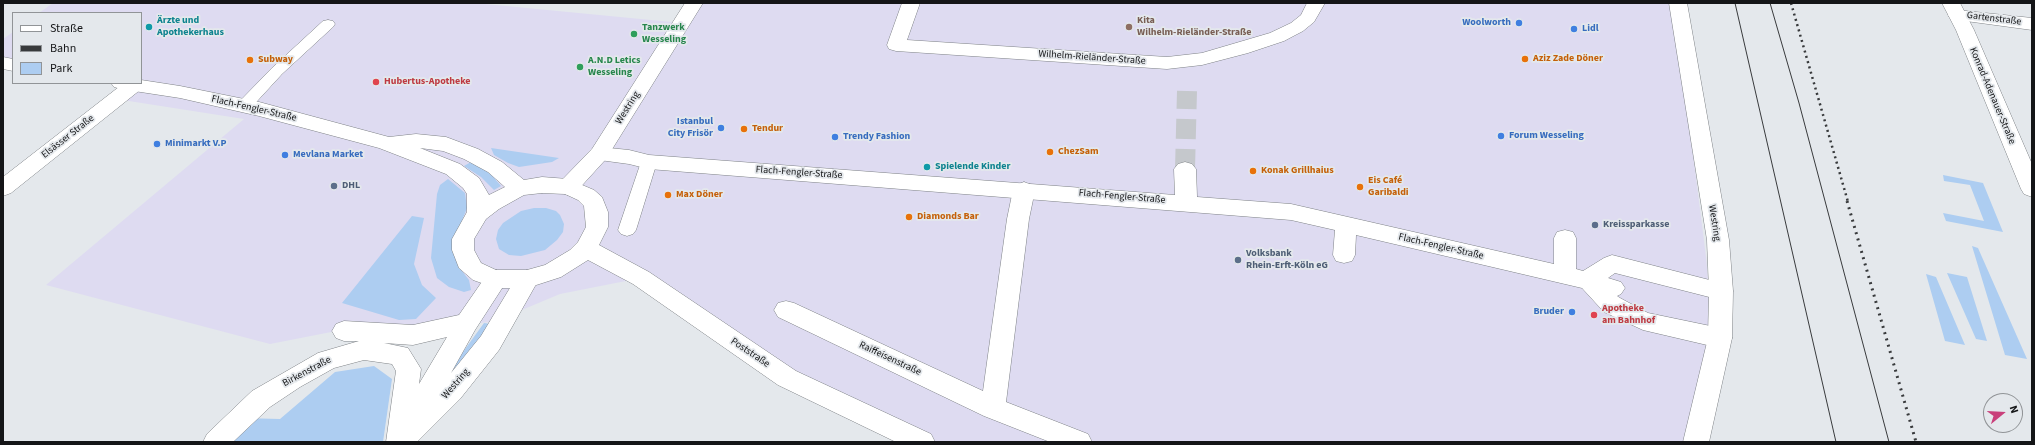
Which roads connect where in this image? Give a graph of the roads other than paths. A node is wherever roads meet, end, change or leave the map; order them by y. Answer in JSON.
{"nodes":[{"id":1,"x":694,"y":3,"type":"edge"},
{"id":2,"x":911,"y":3,"type":"edge"},
{"id":3,"x":1316,"y":3,"type":"edge"},
{"id":4,"x":1678,"y":3,"type":"edge"},
{"id":5,"x":1983,"y":3,"type":"edge"},
{"id":6,"x":1954,"y":9,"type":"edge"},
{"id":7,"x":2032,"y":10,"type":"edge"},
{"id":8,"x":328,"y":24,"type":"dead end"},
{"id":9,"x":2032,"y":24,"type":"edge"},
{"id":10,"x":127,"y":84,"type":"edge"},
{"id":11,"x":244,"y":106,"type":"junction"},
{"id":12,"x":386,"y":143,"type":"junction"},
{"id":13,"x":599,"y":154,"type":"junction"},
{"id":14,"x":649,"y":162,"type":"junction"},
{"id":15,"x":1185,"y":169,"type":"tunnel mouth"},
{"id":16,"x":568,"y":187,"type":"junction"},
{"id":17,"x":3,"y":188,"type":"edge"},
{"id":18,"x":520,"y":188,"type":"junction"},
{"id":19,"x":2032,"y":189,"type":"edge"},
{"id":20,"x":1024,"y":190,"type":"junction"},
{"id":21,"x":1186,"y":202,"type":"junction"},
{"id":22,"x":478,"y":213,"type":"junction"},
{"id":23,"x":1346,"y":225,"type":"junction"},
{"id":24,"x":627,"y":230,"type":"dead end"},
{"id":25,"x":1565,"y":238,"type":"dead end"},
{"id":26,"x":586,"y":248,"type":"junction"},
{"id":27,"x":1344,"y":255,"type":"dead end"},
{"id":28,"x":1576,"y":277,"type":"junction"},
{"id":29,"x":496,"y":279,"type":"junction"},
{"id":30,"x":527,"y":279,"type":"junction"},
{"id":31,"x":1613,"y":288,"type":"dead end"},
{"id":32,"x":1721,"y":290,"type":"junction"},
{"id":33,"x":786,"y":310,"type":"dead end"},
{"id":34,"x":467,"y":323,"type":"junction"},
{"id":35,"x":344,"y":331,"type":"dead end"},
{"id":36,"x":1720,"y":338,"type":"junction"},
{"id":37,"x":993,"y":408,"type":"junction"},
{"id":38,"x":216,"y":442,"type":"edge"},
{"id":39,"x":400,"y":442,"type":"edge"},
{"id":40,"x":922,"y":442,"type":"edge"},
{"id":41,"x":1079,"y":442,"type":"edge"},
{"id":42,"x":1696,"y":442,"type":"edge"}],
"edges":[{"from":1,"to":13,"type":"street","name":"Westring"},
{"from":2,"to":3,"type":"street","name":"Wilhelm-Rieländer-Straße"},
{"from":4,"to":32,"type":"street","name":"Westring"},
{"from":5,"to":7,"type":"street","name":"Gartenstraße"},
{"from":6,"to":9,"type":"street","name":"Gartenstraße"},
{"from":6,"to":19,"type":"street","name":"Konrad-Adenauer-Straße"},
{"from":8,"to":11,"type":"lane"},
{"from":10,"to":11,"type":"street","name":"Flach-Fengler-Straße"},
{"from":10,"to":17,"type":"street","name":"Elsässer Straße"},
{"from":11,"to":12,"type":"street","name":"Flach-Fengler-Straße"},
{"from":12,"to":18,"type":"street","name":"Flach-Fengler-Straße"},
{"from":12,"to":22,"type":"street","name":"Flach-Fengler-Straße"},
{"from":13,"to":14,"type":"street","name":"Flach-Fengler-Straße"},
{"from":13,"to":16,"type":"street","name":"Westring"},
{"from":14,"to":20,"type":"street","name":"Flach-Fengler-Straße"},
{"from":14,"to":24,"type":"lane"},
{"from":15,"to":21,"type":"street"},
{"from":16,"to":18,"type":"street"},
{"from":16,"to":26,"type":"street"},
{"from":18,"to":22,"type":"street"},
{"from":20,"to":21,"type":"street","name":"Flach-Fengler-Straße"},
{"from":20,"to":37,"type":"street"},
{"from":21,"to":23,"type":"street","name":"Flach-Fengler-Straße"},
{"from":22,"to":29,"type":"street"},
{"from":23,"to":27,"type":"street"},
{"from":23,"to":28,"type":"street","name":"Flach-Fengler-Straße"},
{"from":25,"to":28,"type":"street"},
{"from":26,"to":30,"type":"street"},
{"from":26,"to":40,"type":"street","name":"Poststraße"},
{"from":28,"to":31,"type":"street","name":"Flach-Fengler-Straße"},
{"from":28,"to":32,"type":"street"},
{"from":28,"to":36,"type":"street"},
{"from":29,"to":30,"type":"street"},
{"from":29,"to":34,"type":"street","name":"Westring"},
{"from":30,"to":39,"type":"street","name":"Westring"},
{"from":32,"to":36,"type":"street","name":"Westring"},
{"from":33,"to":37,"type":"street","name":"Raiffeisenstraße"},
{"from":34,"to":35,"type":"street"},
{"from":34,"to":39,"type":"street","name":"Westring"},
{"from":36,"to":42,"type":"street","name":"Westring"},
{"from":37,"to":41,"type":"street","name":"Raiffeisenstraße"},
{"from":38,"to":39,"type":"street","name":"Birkenstraße"}]}
